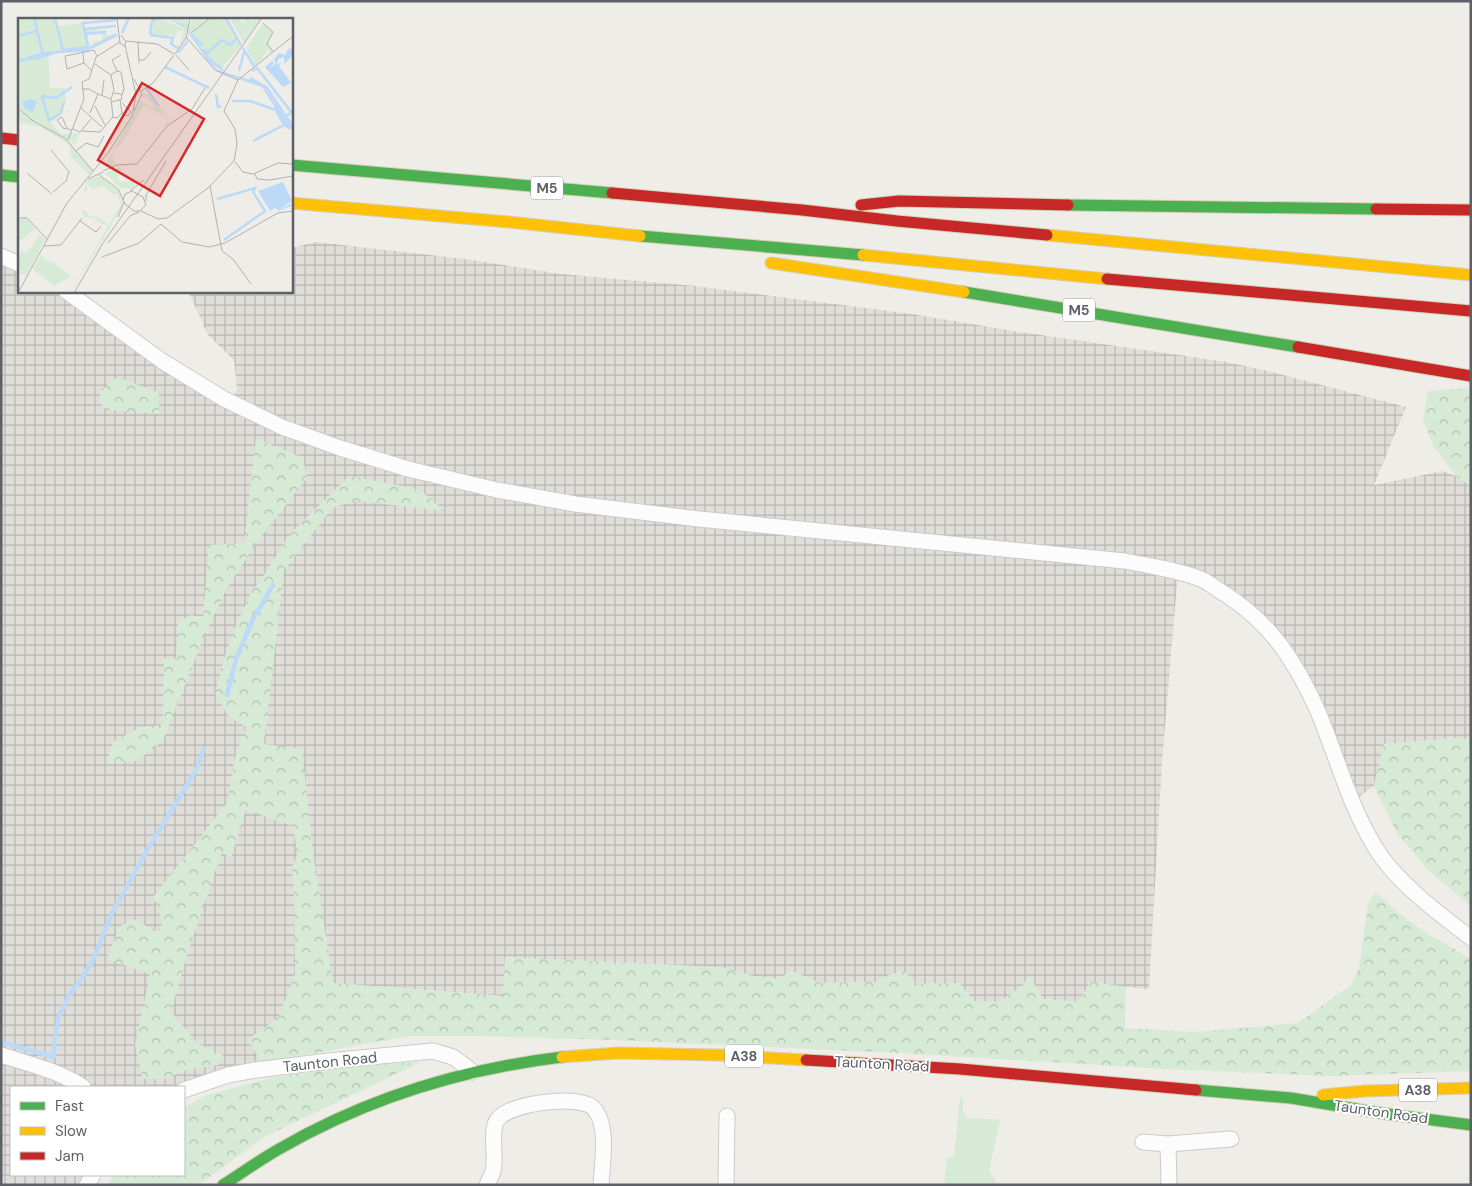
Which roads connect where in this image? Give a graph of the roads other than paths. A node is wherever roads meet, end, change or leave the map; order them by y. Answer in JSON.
{"nodes":[{"id":1,"x":1,"y":138,"type":"edge"},
{"id":2,"x":18,"y":140,"type":"edge"},
{"id":3,"x":292,"y":164,"type":"edge"},
{"id":4,"x":1,"y":175,"type":"edge"},
{"id":5,"x":18,"y":177,"type":"edge"},
{"id":6,"x":292,"y":202,"type":"edge"},
{"id":7,"x":802,"y":210,"type":"junction"},
{"id":8,"x":1471,"y":210,"type":"edge"},
{"id":9,"x":689,"y":241,"type":"junction"},
{"id":10,"x":1,"y":256,"type":"edge"},
{"id":11,"x":743,"y":256,"type":"dead end"},
{"id":12,"x":761,"y":260,"type":"dead end"},
{"id":13,"x":18,"y":264,"type":"edge"},
{"id":14,"x":1471,"y":275,"type":"edge"},
{"id":15,"x":67,"y":292,"type":"edge"},
{"id":16,"x":1471,"y":311,"type":"edge"},
{"id":17,"x":1471,"y":376,"type":"edge"},
{"id":18,"x":1471,"y":938,"type":"edge"},
{"id":19,"x":1,"y":1055,"type":"edge"},
{"id":20,"x":473,"y":1072,"type":"junction"},
{"id":21,"x":81,"y":1086,"type":"edge"},
{"id":22,"x":1471,"y":1088,"type":"edge"},
{"id":23,"x":185,"y":1090,"type":"edge"},
{"id":24,"x":1291,"y":1098,"type":"junction"},
{"id":25,"x":727,"y":1116,"type":"dead end"},
{"id":26,"x":1471,"y":1125,"type":"edge"},
{"id":27,"x":1230,"y":1139,"type":"dead end"},
{"id":28,"x":1143,"y":1142,"type":"dead end"},
{"id":29,"x":1168,"y":1144,"type":"junction"},
{"id":30,"x":222,"y":1185,"type":"edge"},
{"id":31,"x":487,"y":1185,"type":"edge"},
{"id":32,"x":601,"y":1185,"type":"edge"},
{"id":33,"x":726,"y":1185,"type":"edge"},
{"id":34,"x":1169,"y":1185,"type":"edge"}],
"edges":[{"from":1,"to":2,"type":"main road"},
{"from":3,"to":7,"type":"main road","number":"M5"},
{"from":4,"to":5,"type":"main road"},
{"from":6,"to":9,"type":"main road","number":"M5"},
{"from":7,"to":8,"type":"main road","number":"M5"},
{"from":7,"to":14,"type":"main road","number":"M5"},
{"from":9,"to":11,"type":"main road","number":"M5"},
{"from":9,"to":16,"type":"main road","number":"M5"},
{"from":10,"to":13,"type":"street"},
{"from":12,"to":17,"type":"main road","number":"M5"},
{"from":15,"to":18,"type":"street"},
{"from":19,"to":21,"type":"street"},
{"from":20,"to":23,"type":"street","name":"Taunton Road"},
{"from":20,"to":24,"type":"main road","name":"Taunton Road","number":"A38"},
{"from":20,"to":30,"type":"main road","name":"Taunton Road","number":"A38"},
{"from":22,"to":24,"type":"main road","name":"Taunton Road","number":"A38"},
{"from":24,"to":26,"type":"main road","name":"Taunton Road","number":"A38"},
{"from":25,"to":33,"type":"street"},
{"from":27,"to":29,"type":"street"},
{"from":28,"to":29,"type":"street"},
{"from":29,"to":34,"type":"street"},
{"from":31,"to":32,"type":"street"}]}
